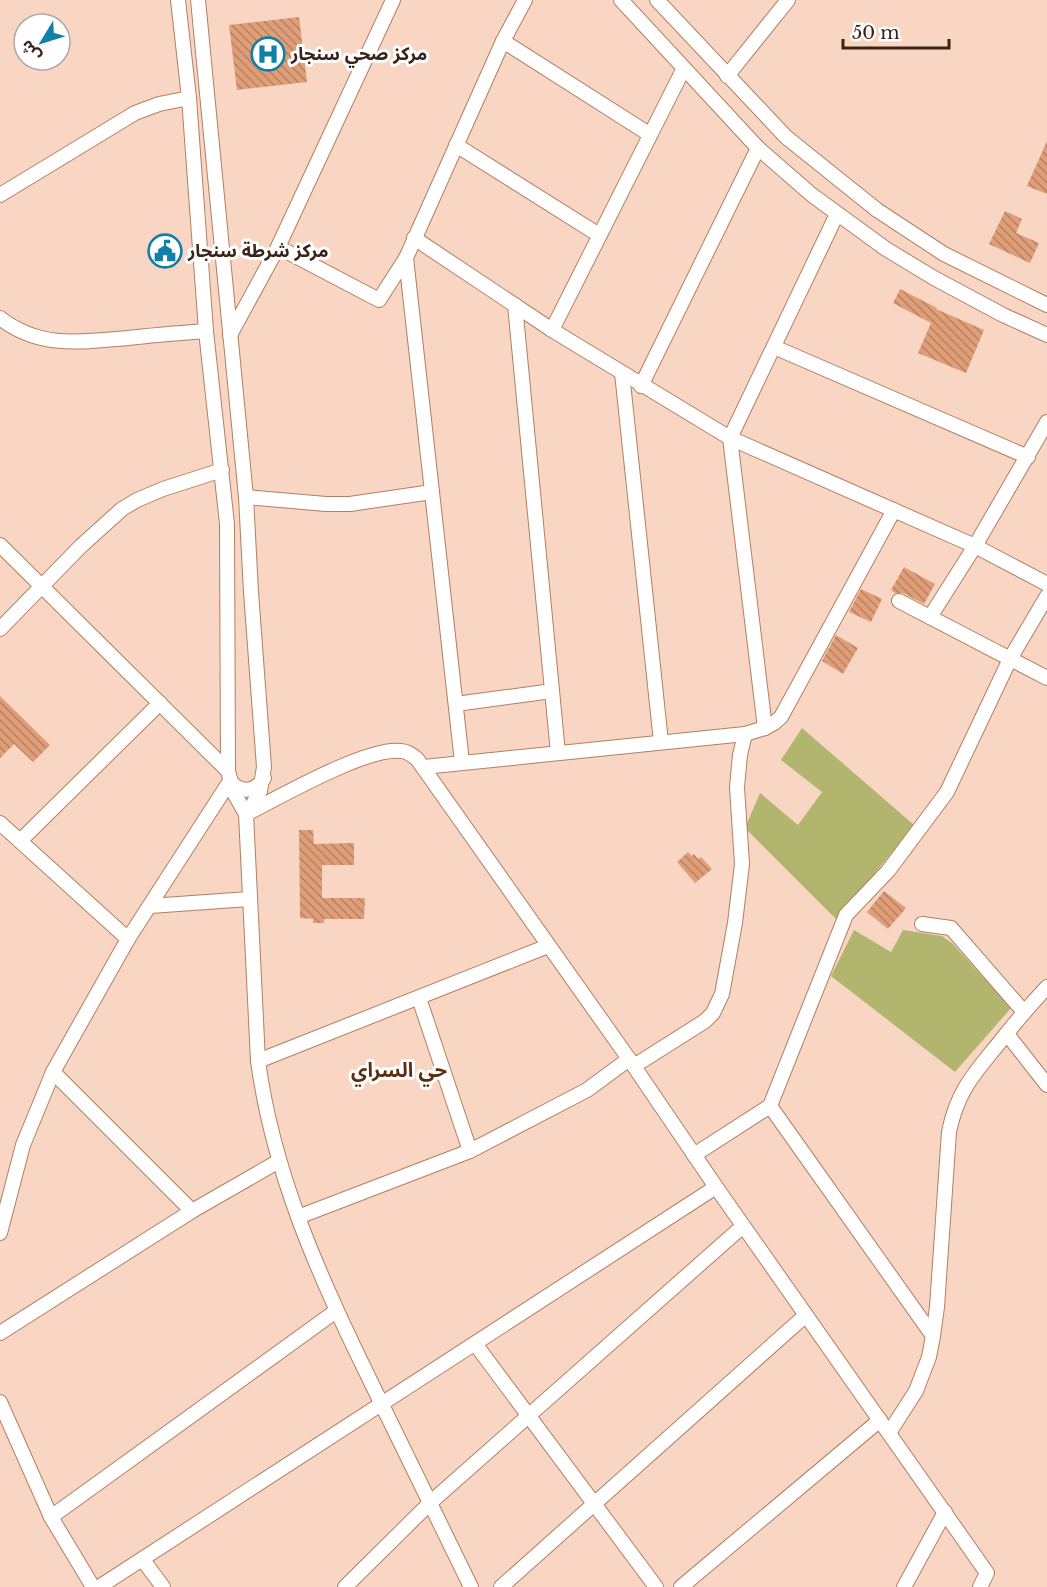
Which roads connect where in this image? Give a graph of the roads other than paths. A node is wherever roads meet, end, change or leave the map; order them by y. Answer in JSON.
{"nodes":[{"id":1,"x":178,"y":0,"type":"edge"},
{"id":2,"x":198,"y":0,"type":"edge"},
{"id":3,"x":393,"y":0,"type":"edge"},
{"id":4,"x":525,"y":0,"type":"edge"},
{"id":5,"x":621,"y":0,"type":"edge"},
{"id":6,"x":657,"y":0,"type":"edge"},
{"id":7,"x":788,"y":0,"type":"edge"},
{"id":8,"x":503,"y":41,"type":"junction"},
{"id":9,"x":684,"y":68,"type":"junction"},
{"id":10,"x":727,"y":75,"type":"junction"},
{"id":11,"x":189,"y":98,"type":"junction"},
{"id":12,"x":649,"y":134,"type":"junction"},
{"id":13,"x":456,"y":145,"type":"junction"},
{"id":14,"x":758,"y":148,"type":"junction"},
{"id":15,"x":0,"y":195,"type":"edge"},
{"id":16,"x":837,"y":214,"type":"junction"},
{"id":17,"x":599,"y":236,"type":"junction"},
{"id":18,"x":414,"y":238,"type":"junction"},
{"id":19,"x":278,"y":247,"type":"junction"},
{"id":20,"x":406,"y":258,"type":"junction"},
{"id":21,"x":515,"y":305,"type":"junction"},
{"id":22,"x":1047,"y":305,"type":"edge"},
{"id":23,"x":0,"y":318,"type":"edge"},
{"id":24,"x":552,"y":330,"type":"junction"},
{"id":25,"x":206,"y":331,"type":"junction"},
{"id":26,"x":230,"y":335,"type":"junction"},
{"id":27,"x":1047,"y":335,"type":"edge"},
{"id":28,"x":774,"y":347,"type":"junction"},
{"id":29,"x":622,"y":373,"type":"junction"},
{"id":30,"x":641,"y":386,"type":"junction"},
{"id":31,"x":1047,"y":423,"type":"edge"},
{"id":32,"x":730,"y":438,"type":"junction"},
{"id":33,"x":1028,"y":457,"type":"junction"},
{"id":34,"x":222,"y":470,"type":"junction"},
{"id":35,"x":432,"y":492,"type":"junction"},
{"id":36,"x":246,"y":497,"type":"junction"},
{"id":37,"x":894,"y":510,"type":"junction"},
{"id":38,"x":0,"y":545,"type":"edge"},
{"id":39,"x":975,"y":546,"type":"junction"},
{"id":40,"x":1047,"y":584,"type":"edge"},
{"id":41,"x":41,"y":587,"type":"junction"},
{"id":42,"x":1047,"y":596,"type":"edge"},
{"id":43,"x":899,"y":601,"type":"dead end"},
{"id":44,"x":930,"y":617,"type":"junction"},
{"id":45,"x":0,"y":629,"type":"edge"},
{"id":46,"x":1010,"y":659,"type":"junction"},
{"id":47,"x":1047,"y":678,"type":"edge"},
{"id":48,"x":552,"y":691,"type":"junction"},
{"id":49,"x":159,"y":703,"type":"junction"},
{"id":50,"x":456,"y":704,"type":"junction"},
{"id":51,"x":765,"y":728,"type":"junction"},
{"id":52,"x":745,"y":734,"type":"junction"},
{"id":53,"x":661,"y":742,"type":"junction"},
{"id":54,"x":558,"y":753,"type":"junction"},
{"id":55,"x":462,"y":762,"type":"junction"},
{"id":56,"x":424,"y":767,"type":"junction"},
{"id":57,"x":229,"y":776,"type":"junction"},
{"id":58,"x":264,"y":778,"type":"junction"},
{"id":59,"x":246,"y":814,"type":"junction"},
{"id":60,"x":0,"y":823,"type":"edge"},
{"id":61,"x":20,"y":841,"type":"junction"},
{"id":62,"x":249,"y":899,"type":"junction"},
{"id":63,"x":150,"y":906,"type":"junction"},
{"id":64,"x":922,"y":924,"type":"dead end"},
{"id":65,"x":128,"y":939,"type":"junction"},
{"id":66,"x":548,"y":945,"type":"junction"},
{"id":67,"x":1047,"y":987,"type":"edge"},
{"id":68,"x":419,"y":998,"type":"junction"},
{"id":69,"x":1024,"y":1012,"type":"junction"},
{"id":70,"x":1007,"y":1034,"type":"junction"},
{"id":71,"x":258,"y":1061,"type":"junction"},
{"id":72,"x":632,"y":1063,"type":"junction"},
{"id":73,"x":53,"y":1072,"type":"junction"},
{"id":74,"x":1047,"y":1085,"type":"edge"},
{"id":75,"x":770,"y":1106,"type":"junction"},
{"id":76,"x":470,"y":1150,"type":"junction"},
{"id":77,"x":694,"y":1155,"type":"junction"},
{"id":78,"x":279,"y":1161,"type":"junction"},
{"id":79,"x":716,"y":1187,"type":"junction"},
{"id":80,"x":192,"y":1211,"type":"junction"},
{"id":81,"x":298,"y":1217,"type":"junction"},
{"id":82,"x":743,"y":1226,"type":"junction"},
{"id":83,"x":0,"y":1233,"type":"edge"},
{"id":84,"x":336,"y":1311,"type":"junction"},
{"id":85,"x":806,"y":1315,"type":"junction"},
{"id":86,"x":0,"y":1333,"type":"edge"},
{"id":87,"x":933,"y":1336,"type":"junction"},
{"id":88,"x":476,"y":1345,"type":"junction"},
{"id":89,"x":0,"y":1402,"type":"edge"},
{"id":90,"x":381,"y":1404,"type":"junction"},
{"id":91,"x":529,"y":1417,"type":"junction"},
{"id":92,"x":880,"y":1420,"type":"junction"},
{"id":93,"x":889,"y":1433,"type":"junction"},
{"id":94,"x":431,"y":1502,"type":"junction"},
{"id":95,"x":595,"y":1504,"type":"junction"},
{"id":96,"x":945,"y":1512,"type":"junction"},
{"id":97,"x":51,"y":1516,"type":"junction"},
{"id":98,"x":142,"y":1560,"type":"junction"},
{"id":99,"x":93,"y":1587,"type":"edge"},
{"id":100,"x":99,"y":1587,"type":"edge"},
{"id":101,"x":163,"y":1587,"type":"edge"},
{"id":102,"x":345,"y":1587,"type":"edge"},
{"id":103,"x":471,"y":1587,"type":"edge"},
{"id":104,"x":501,"y":1587,"type":"edge"},
{"id":105,"x":656,"y":1587,"type":"edge"},
{"id":106,"x":681,"y":1587,"type":"edge"},
{"id":107,"x":904,"y":1587,"type":"edge"},
{"id":108,"x":980,"y":1587,"type":"edge"}],
"edges":[{"from":1,"to":11,"type":"street"},
{"from":2,"to":26,"type":"street"},
{"from":3,"to":19,"type":"street"},
{"from":4,"to":8,"type":"street"},
{"from":5,"to":9,"type":"street"},
{"from":6,"to":10,"type":"street"},
{"from":7,"to":10,"type":"street"},
{"from":8,"to":12,"type":"street"},
{"from":8,"to":13,"type":"street"},
{"from":9,"to":12,"type":"street"},
{"from":9,"to":14,"type":"street"},
{"from":10,"to":22,"type":"street"},
{"from":11,"to":15,"type":"street"},
{"from":11,"to":25,"type":"street"},
{"from":12,"to":17,"type":"street"},
{"from":13,"to":17,"type":"street"},
{"from":13,"to":18,"type":"street"},
{"from":14,"to":16,"type":"street"},
{"from":14,"to":30,"type":"street"},
{"from":16,"to":27,"type":"street"},
{"from":16,"to":28,"type":"street"},
{"from":17,"to":24,"type":"street"},
{"from":18,"to":20,"type":"street"},
{"from":18,"to":21,"type":"street"},
{"from":19,"to":20,"type":"street"},
{"from":19,"to":26,"type":"street"},
{"from":20,"to":35,"type":"street"},
{"from":21,"to":24,"type":"street"},
{"from":21,"to":48,"type":"street"},
{"from":23,"to":25,"type":"street"},
{"from":24,"to":29,"type":"street"},
{"from":25,"to":34,"type":"street"},
{"from":26,"to":36,"type":"street"},
{"from":28,"to":32,"type":"street"},
{"from":28,"to":33,"type":"street"},
{"from":29,"to":30,"type":"street"},
{"from":29,"to":53,"type":"street"},
{"from":30,"to":32,"type":"street"},
{"from":31,"to":33,"type":"street"},
{"from":32,"to":37,"type":"street"},
{"from":32,"to":51,"type":"street"},
{"from":33,"to":39,"type":"street"},
{"from":34,"to":41,"type":"street"},
{"from":34,"to":57,"type":"street"},
{"from":35,"to":36,"type":"street"},
{"from":35,"to":50,"type":"street"},
{"from":36,"to":58,"type":"street"},
{"from":37,"to":39,"type":"street"},
{"from":37,"to":51,"type":"street"},
{"from":38,"to":41,"type":"street"},
{"from":39,"to":40,"type":"street"},
{"from":39,"to":44,"type":"street"},
{"from":41,"to":45,"type":"street"},
{"from":41,"to":49,"type":"street"},
{"from":42,"to":46,"type":"street"},
{"from":43,"to":44,"type":"street"},
{"from":44,"to":46,"type":"street"},
{"from":46,"to":47,"type":"street"},
{"from":46,"to":75,"type":"street"},
{"from":48,"to":50,"type":"street"},
{"from":48,"to":54,"type":"street"},
{"from":49,"to":57,"type":"street"},
{"from":49,"to":61,"type":"street"},
{"from":50,"to":55,"type":"street"},
{"from":51,"to":52,"type":"street"},
{"from":52,"to":53,"type":"street"},
{"from":52,"to":72,"type":"street"},
{"from":53,"to":54,"type":"street"},
{"from":54,"to":55,"type":"street"},
{"from":55,"to":56,"type":"street"},
{"from":56,"to":59,"type":"street"},
{"from":56,"to":66,"type":"street"},
{"from":57,"to":58,"type":"street"},
{"from":57,"to":59,"type":"street"},
{"from":57,"to":63,"type":"street"},
{"from":58,"to":59,"type":"street"},
{"from":59,"to":62,"type":"street"},
{"from":60,"to":61,"type":"street"},
{"from":61,"to":65,"type":"street"},
{"from":62,"to":63,"type":"street"},
{"from":62,"to":71,"type":"street"},
{"from":63,"to":65,"type":"street"},
{"from":64,"to":69,"type":"street"},
{"from":65,"to":73,"type":"street"},
{"from":66,"to":68,"type":"street"},
{"from":66,"to":72,"type":"street"},
{"from":67,"to":69,"type":"street"},
{"from":68,"to":71,"type":"street"},
{"from":68,"to":76,"type":"street"},
{"from":69,"to":70,"type":"street"},
{"from":70,"to":74,"type":"street"},
{"from":70,"to":87,"type":"street"},
{"from":71,"to":78,"type":"street"},
{"from":72,"to":76,"type":"street"},
{"from":72,"to":77,"type":"street"},
{"from":73,"to":80,"type":"street"},
{"from":73,"to":83,"type":"street"},
{"from":75,"to":77,"type":"street"},
{"from":75,"to":87,"type":"street"},
{"from":76,"to":81,"type":"street"},
{"from":77,"to":79,"type":"street"},
{"from":78,"to":80,"type":"street"},
{"from":78,"to":81,"type":"street"},
{"from":79,"to":82,"type":"street"},
{"from":79,"to":88,"type":"street"},
{"from":80,"to":86,"type":"street"},
{"from":81,"to":84,"type":"street"},
{"from":82,"to":85,"type":"street"},
{"from":82,"to":91,"type":"street"},
{"from":84,"to":90,"type":"street"},
{"from":84,"to":97,"type":"street"},
{"from":85,"to":92,"type":"street"},
{"from":85,"to":95,"type":"street"},
{"from":87,"to":93,"type":"street"},
{"from":88,"to":90,"type":"street"},
{"from":88,"to":91,"type":"street"},
{"from":89,"to":97,"type":"street"},
{"from":90,"to":94,"type":"street"},
{"from":90,"to":98,"type":"street"},
{"from":91,"to":94,"type":"street"},
{"from":91,"to":95,"type":"street"},
{"from":92,"to":93,"type":"street"},
{"from":92,"to":106,"type":"street"},
{"from":93,"to":96,"type":"street"},
{"from":94,"to":102,"type":"street"},
{"from":94,"to":103,"type":"street"},
{"from":95,"to":104,"type":"street"},
{"from":95,"to":105,"type":"street"},
{"from":96,"to":107,"type":"street"},
{"from":96,"to":108,"type":"street"},
{"from":97,"to":99,"type":"street"},
{"from":98,"to":100,"type":"street"},
{"from":98,"to":101,"type":"street"}]}
